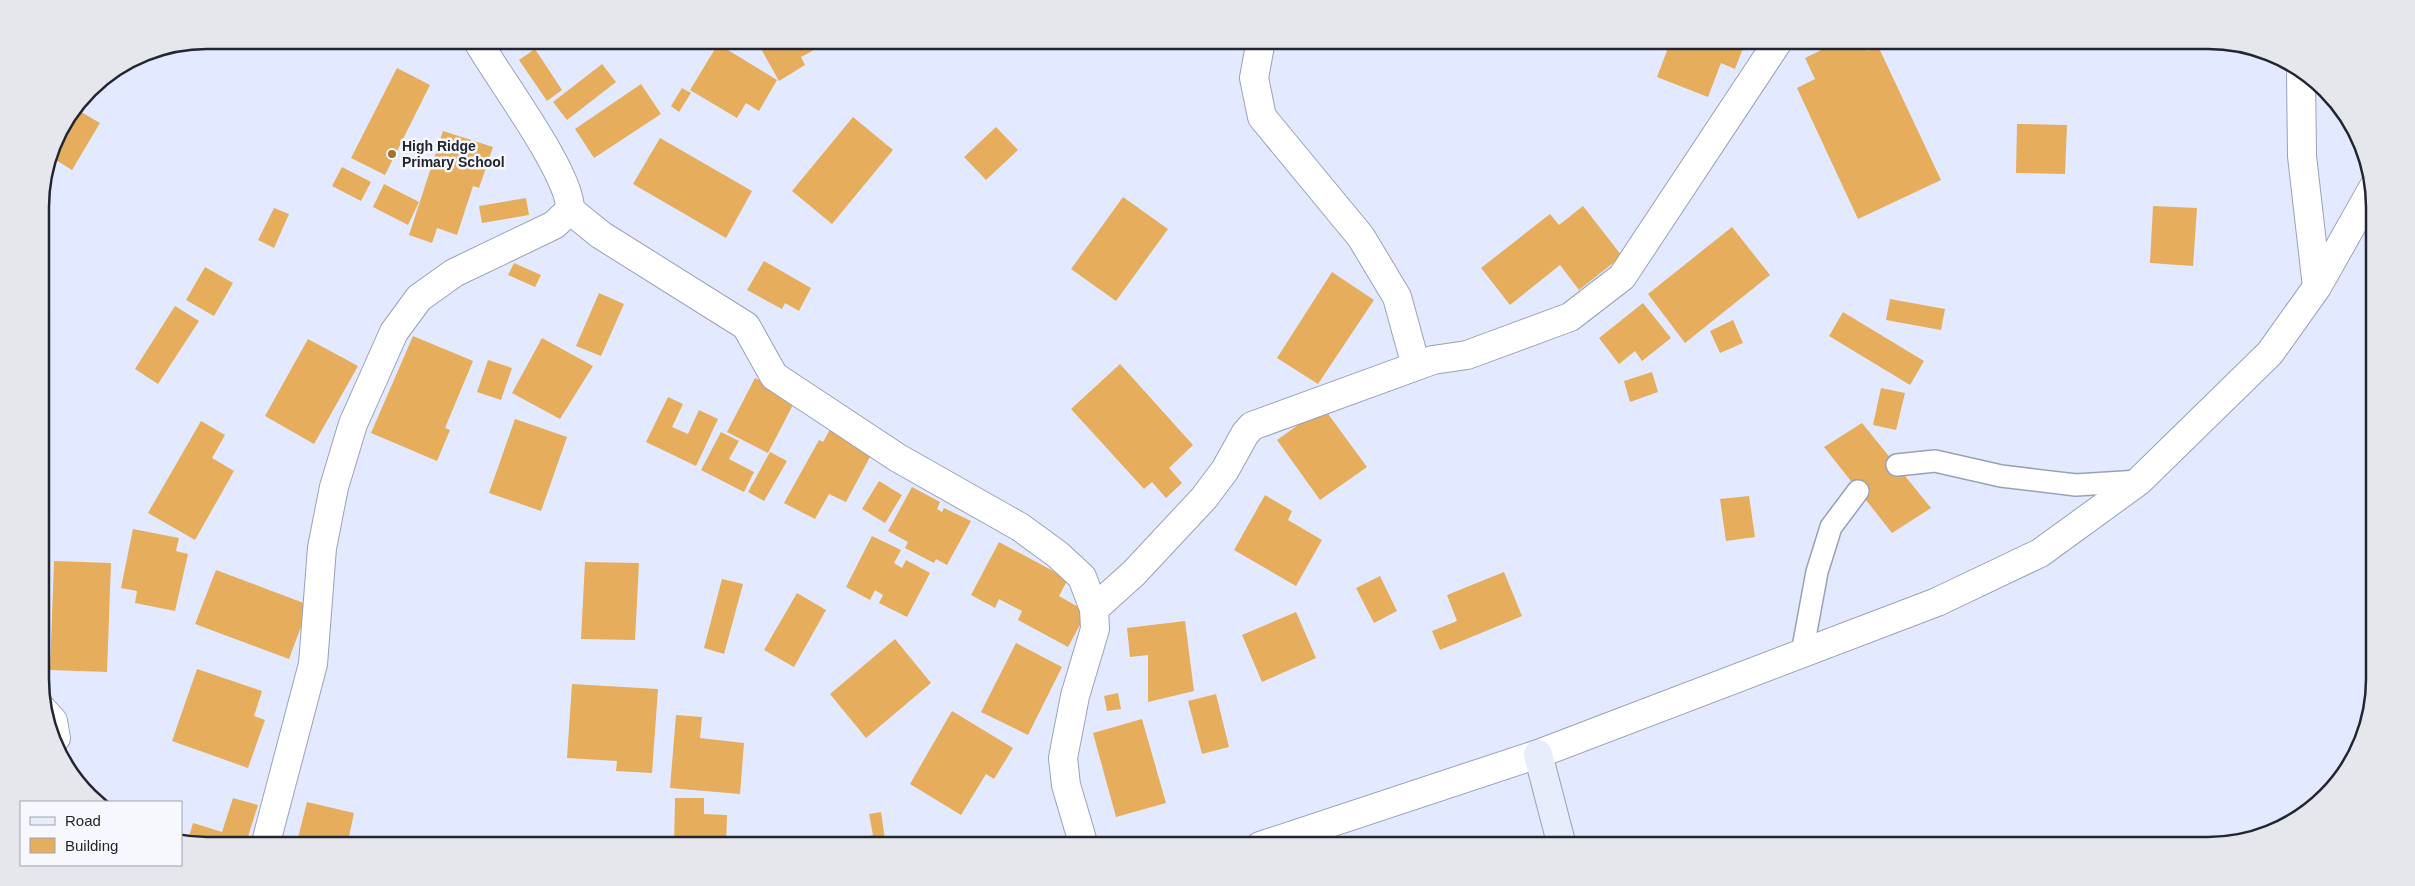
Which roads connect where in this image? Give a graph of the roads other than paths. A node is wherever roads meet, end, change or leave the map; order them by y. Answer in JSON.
{"nodes":[{"id":1,"x":483,"y":49,"type":"edge"},
{"id":2,"x":1259,"y":49,"type":"edge"},
{"id":3,"x":1773,"y":49,"type":"edge"},
{"id":4,"x":2301,"y":78,"type":"edge"},
{"id":5,"x":2366,"y":201,"type":"edge"},
{"id":6,"x":570,"y":210,"type":"junction"},
{"id":7,"x":2317,"y":287,"type":"junction"},
{"id":8,"x":1416,"y":366,"type":"junction"},
{"id":9,"x":1896,"y":465,"type":"dead end"},
{"id":10,"x":2139,"y":482,"type":"junction"},
{"id":11,"x":1858,"y":491,"type":"dead end"},
{"id":12,"x":1094,"y":610,"type":"junction"},
{"id":13,"x":1802,"y":653,"type":"junction"},
{"id":14,"x":1538,"y":754,"type":"junction"},
{"id":15,"x":267,"y":837,"type":"edge"},
{"id":16,"x":1081,"y":837,"type":"edge"},
{"id":17,"x":1287,"y":837,"type":"edge"},
{"id":18,"x":1560,"y":837,"type":"edge"}],
"edges":[{"from":1,"to":6,"type":"street"},
{"from":2,"to":8,"type":"street"},
{"from":3,"to":8,"type":"street"},
{"from":4,"to":7,"type":"street"},
{"from":5,"to":7,"type":"street"},
{"from":6,"to":12,"type":"street"},
{"from":6,"to":15,"type":"street"},
{"from":7,"to":10,"type":"street"},
{"from":8,"to":12,"type":"street"},
{"from":9,"to":10,"type":"lane"},
{"from":10,"to":13,"type":"street"},
{"from":11,"to":13,"type":"lane"},
{"from":12,"to":16,"type":"street"},
{"from":13,"to":14,"type":"street"},
{"from":14,"to":17,"type":"street"},
{"from":14,"to":18,"type":"street"}]}
